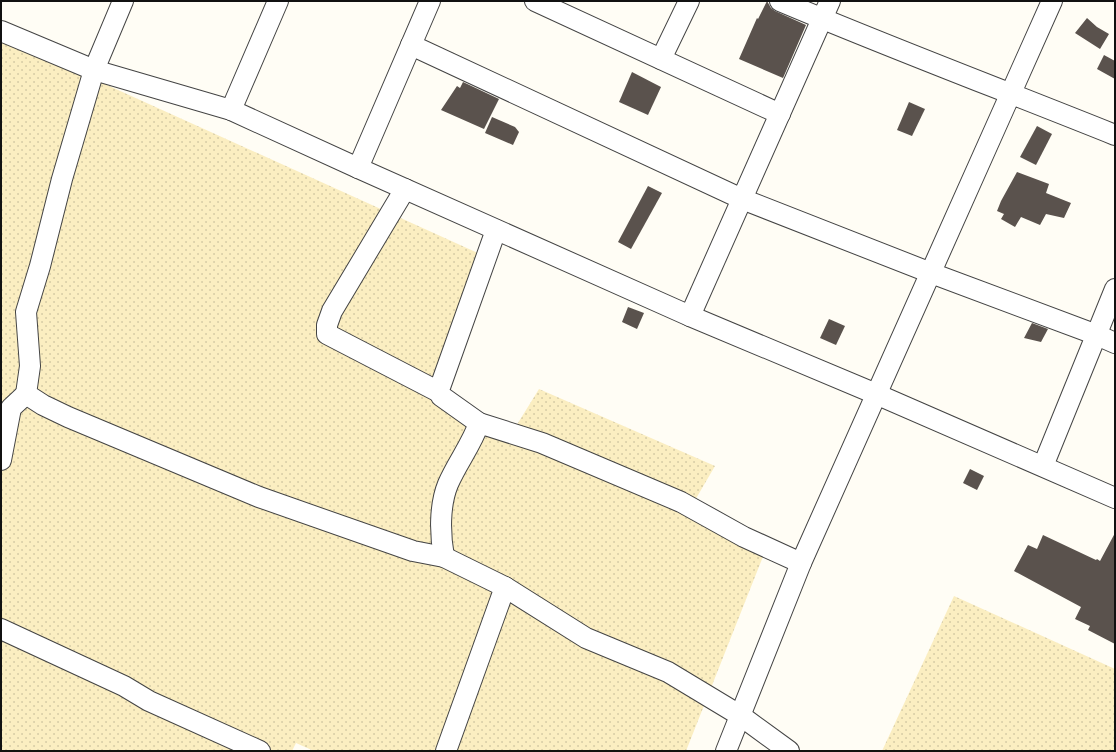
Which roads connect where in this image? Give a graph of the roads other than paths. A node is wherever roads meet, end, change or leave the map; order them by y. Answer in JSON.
{"nodes":[{"id":1,"x":123,"y":1,"type":"edge"},
{"id":2,"x":278,"y":1,"type":"edge"},
{"id":3,"x":430,"y":1,"type":"edge"},
{"id":4,"x":535,"y":1,"type":"edge"},
{"id":5,"x":689,"y":1,"type":"edge"},
{"id":6,"x":780,"y":1,"type":"edge"},
{"id":7,"x":830,"y":1,"type":"edge"},
{"id":8,"x":1052,"y":1,"type":"edge"},
{"id":9,"x":822,"y":19,"type":"junction"},
{"id":10,"x":1,"y":31,"type":"edge"},
{"id":11,"x":411,"y":45,"type":"junction"},
{"id":12,"x":661,"y":59,"type":"junction"},
{"id":13,"x":94,"y":70,"type":"junction"},
{"id":14,"x":1010,"y":94,"type":"junction"},
{"id":15,"x":231,"y":110,"type":"junction"},
{"id":16,"x":780,"y":114,"type":"junction"},
{"id":17,"x":1115,"y":135,"type":"edge"},
{"id":18,"x":358,"y":168,"type":"junction"},
{"id":19,"x":405,"y":189,"type":"junction"},
{"id":20,"x":742,"y":199,"type":"junction"},
{"id":21,"x":496,"y":230,"type":"junction"},
{"id":22,"x":930,"y":273,"type":"junction"},
{"id":23,"x":1115,"y":289,"type":"edge"},
{"id":24,"x":690,"y":316,"type":"junction"},
{"id":25,"x":1096,"y":335,"type":"junction"},
{"id":26,"x":1115,"y":343,"type":"edge"},
{"id":27,"x":439,"y":392,"type":"junction"},
{"id":28,"x":26,"y":394,"type":"junction"},
{"id":29,"x":876,"y":394,"type":"junction"},
{"id":30,"x":479,"y":423,"type":"junction"},
{"id":31,"x":1,"y":460,"type":"edge"},
{"id":32,"x":1043,"y":466,"type":"junction"},
{"id":33,"x":1115,"y":498,"type":"edge"},
{"id":34,"x":444,"y":557,"type":"junction"},
{"id":35,"x":801,"y":563,"type":"junction"},
{"id":36,"x":505,"y":587,"type":"junction"},
{"id":37,"x":1,"y":629,"type":"edge"},
{"id":38,"x":741,"y":716,"type":"junction"},
{"id":39,"x":260,"y":751,"type":"edge"},
{"id":40,"x":446,"y":751,"type":"edge"},
{"id":41,"x":726,"y":751,"type":"edge"},
{"id":42,"x":788,"y":751,"type":"edge"}],
"edges":[{"from":1,"to":13,"type":"street"},
{"from":2,"to":15,"type":"street"},
{"from":3,"to":11,"type":"street"},
{"from":4,"to":12,"type":"street"},
{"from":5,"to":12,"type":"street"},
{"from":6,"to":9,"type":"street"},
{"from":7,"to":9,"type":"street"},
{"from":8,"to":14,"type":"street"},
{"from":9,"to":14,"type":"street"},
{"from":9,"to":16,"type":"street"},
{"from":10,"to":13,"type":"street"},
{"from":11,"to":18,"type":"street"},
{"from":11,"to":20,"type":"street"},
{"from":12,"to":16,"type":"street"},
{"from":13,"to":15,"type":"street"},
{"from":13,"to":28,"type":"street"},
{"from":14,"to":17,"type":"street"},
{"from":14,"to":22,"type":"street"},
{"from":15,"to":18,"type":"street"},
{"from":16,"to":20,"type":"street"},
{"from":18,"to":19,"type":"street"},
{"from":19,"to":21,"type":"street"},
{"from":19,"to":27,"type":"street"},
{"from":20,"to":22,"type":"street"},
{"from":20,"to":24,"type":"street"},
{"from":21,"to":24,"type":"street"},
{"from":21,"to":27,"type":"street"},
{"from":22,"to":25,"type":"street"},
{"from":22,"to":29,"type":"street"},
{"from":23,"to":25,"type":"street"},
{"from":24,"to":29,"type":"street"},
{"from":25,"to":26,"type":"street"},
{"from":25,"to":32,"type":"street"},
{"from":27,"to":30,"type":"street"},
{"from":28,"to":31,"type":"street"},
{"from":28,"to":34,"type":"street"},
{"from":29,"to":32,"type":"street"},
{"from":29,"to":35,"type":"street"},
{"from":30,"to":34,"type":"street"},
{"from":30,"to":35,"type":"street"},
{"from":32,"to":33,"type":"street"},
{"from":34,"to":36,"type":"street"},
{"from":35,"to":38,"type":"street"},
{"from":36,"to":38,"type":"street"},
{"from":36,"to":40,"type":"street"},
{"from":37,"to":39,"type":"street"},
{"from":38,"to":41,"type":"street"},
{"from":38,"to":42,"type":"street"}]}
